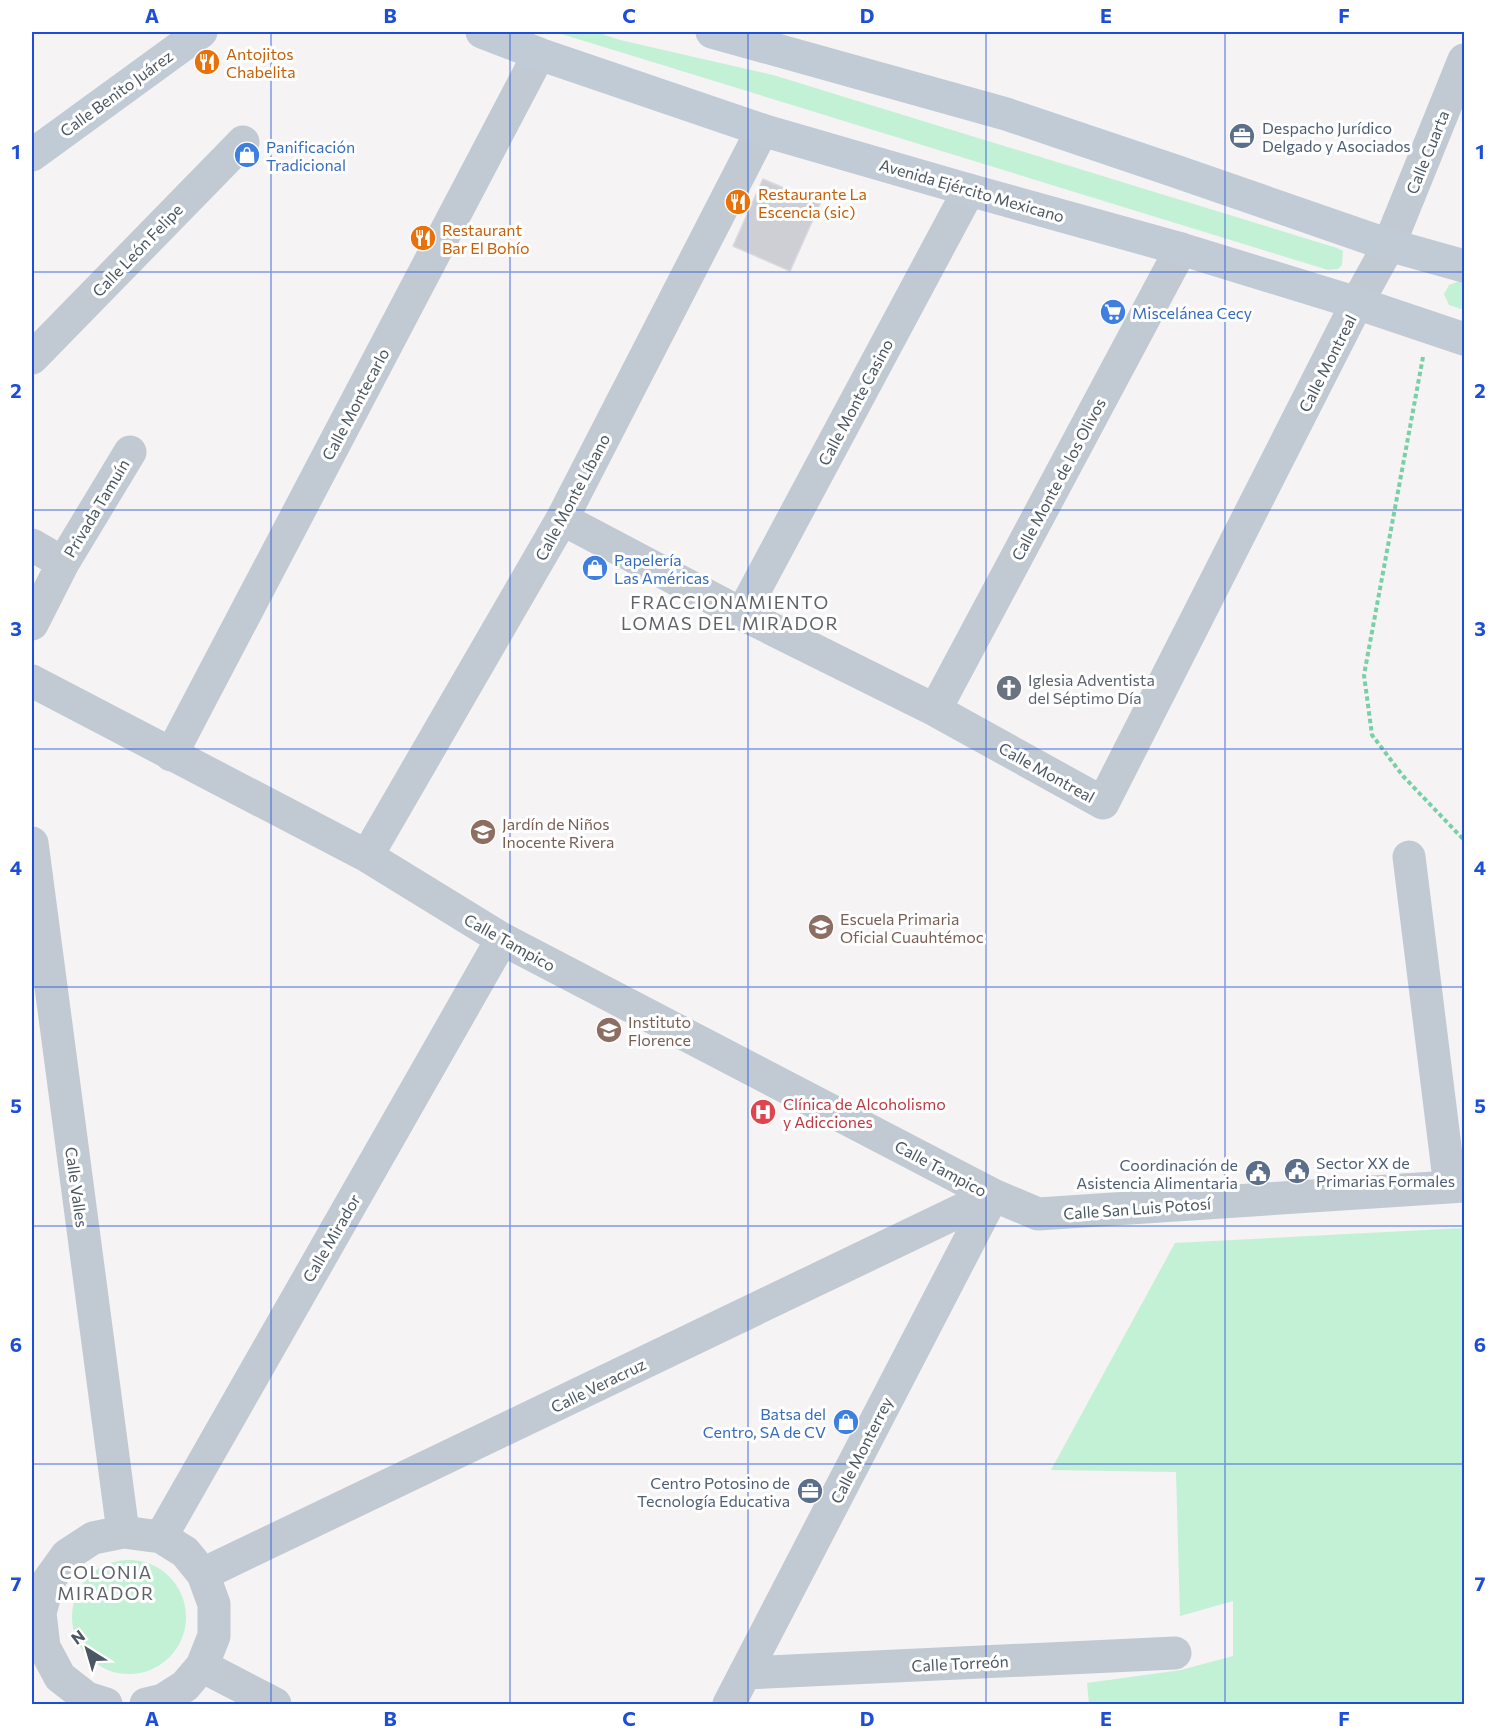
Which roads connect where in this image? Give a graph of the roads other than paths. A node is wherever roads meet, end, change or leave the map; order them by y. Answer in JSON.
{"nodes":[{"id":1,"x":201,"y":32,"type":"edge"},
{"id":2,"x":482,"y":32,"type":"edge"},
{"id":3,"x":712,"y":32,"type":"edge"},
{"id":4,"x":539,"y":54,"type":"junction"},
{"id":5,"x":1464,"y":60,"type":"edge"},
{"id":6,"x":762,"y":130,"type":"junction"},
{"id":7,"x":243,"y":142,"type":"dead end"},
{"id":8,"x":32,"y":155,"type":"edge"},
{"id":9,"x":969,"y":190,"type":"junction"},
{"id":10,"x":1389,"y":245,"type":"junction"},
{"id":11,"x":1181,"y":249,"type":"junction"},
{"id":12,"x":1464,"y":266,"type":"edge"},
{"id":13,"x":1357,"y":303,"type":"junction"},
{"id":14,"x":1464,"y":339,"type":"edge"},
{"id":15,"x":32,"y":358,"type":"edge"},
{"id":16,"x":130,"y":452,"type":"dead end"},
{"id":17,"x":562,"y":519,"type":"junction"},
{"id":18,"x":32,"y":546,"type":"edge"},
{"id":19,"x":63,"y":563,"type":"junction"},
{"id":20,"x":742,"y":614,"type":"junction"},
{"id":21,"x":32,"y":624,"type":"edge"},
{"id":22,"x":32,"y":681,"type":"edge"},
{"id":23,"x":935,"y":710,"type":"junction"},
{"id":24,"x":171,"y":755,"type":"junction"},
{"id":25,"x":32,"y":843,"type":"edge"},
{"id":26,"x":366,"y":856,"type":"junction"},
{"id":27,"x":1409,"y":857,"type":"dead end"},
{"id":28,"x":502,"y":939,"type":"junction"},
{"id":29,"x":1457,"y":1187,"type":"edge"},
{"id":30,"x":993,"y":1195,"type":"junction"},
{"id":31,"x":123,"y":1532,"type":"junction"},
{"id":32,"x":161,"y":1538,"type":"junction"},
{"id":33,"x":203,"y":1574,"type":"junction"},
{"id":34,"x":40,"y":1575,"type":"edge"},
{"id":35,"x":38,"y":1650,"type":"edge"},
{"id":36,"x":1175,"y":1653,"type":"dead end"},
{"id":37,"x":202,"y":1666,"type":"junction"},
{"id":38,"x":745,"y":1673,"type":"junction"},
{"id":39,"x":92,"y":1702,"type":"edge"},
{"id":40,"x":147,"y":1704,"type":"edge"},
{"id":41,"x":275,"y":1704,"type":"edge"},
{"id":42,"x":729,"y":1704,"type":"edge"}],
"edges":[{"from":1,"to":8,"type":"main road","name":"Calle Benito Juárez"},
{"from":2,"to":4,"type":"main road","name":"Avenida Ejército Mexicano"},
{"from":3,"to":10,"type":"main road"},
{"from":4,"to":6,"type":"main road","name":"Avenida Ejército Mexicano"},
{"from":4,"to":24,"type":"street","name":"Calle Montecarlo"},
{"from":5,"to":10,"type":"street","name":"Calle Cuarta"},
{"from":6,"to":9,"type":"main road","name":"Avenida Ejército Mexicano"},
{"from":6,"to":17,"type":"street","name":"Calle Monte Líbano"},
{"from":7,"to":15,"type":"street","name":"Calle León Felipe"},
{"from":9,"to":11,"type":"main road","name":"Avenida Ejército Mexicano"},
{"from":9,"to":20,"type":"street","name":"Calle Monte Casino"},
{"from":10,"to":12,"type":"main road"},
{"from":10,"to":13,"type":"street","name":"Calle Montreal"},
{"from":11,"to":13,"type":"main road","name":"Avenida Ejército Mexicano"},
{"from":11,"to":23,"type":"street","name":"Calle Monte de los Olivos"},
{"from":13,"to":14,"type":"main road","name":"Avenida Ejército Mexicano"},
{"from":13,"to":23,"type":"street","name":"Calle Montreal"},
{"from":16,"to":19,"type":"street","name":"Privada Tamuín"},
{"from":17,"to":20,"type":"street","name":"Calle Montreal"},
{"from":17,"to":26,"type":"street","name":"Calle Monte Líbano"},
{"from":18,"to":19,"type":"street"},
{"from":19,"to":21,"type":"street","name":"Privada Tamuín"},
{"from":20,"to":23,"type":"street","name":"Calle Montreal"},
{"from":22,"to":24,"type":"street","name":"Calle Tampico"},
{"from":24,"to":26,"type":"street","name":"Calle Tampico"},
{"from":25,"to":31,"type":"street","name":"Calle Valles"},
{"from":26,"to":28,"type":"street","name":"Calle Tampico"},
{"from":27,"to":29,"type":"street"},
{"from":28,"to":30,"type":"street","name":"Calle Tampico"},
{"from":28,"to":32,"type":"street","name":"Calle Mirador"},
{"from":29,"to":30,"type":"street","name":"Calle San Luis Potosí"},
{"from":30,"to":33,"type":"street","name":"Calle Veracruz"},
{"from":30,"to":38,"type":"street","name":"Calle Monterrey"},
{"from":31,"to":32,"type":"street"},
{"from":31,"to":34,"type":"street"},
{"from":32,"to":33,"type":"street"},
{"from":33,"to":37,"type":"street"},
{"from":34,"to":35,"type":"street"},
{"from":35,"to":39,"type":"street"},
{"from":36,"to":38,"type":"street","name":"Calle Torreón"},
{"from":37,"to":40,"type":"street"},
{"from":37,"to":41,"type":"street"},
{"from":38,"to":42,"type":"street","name":"Calle Monterrey"}]}
